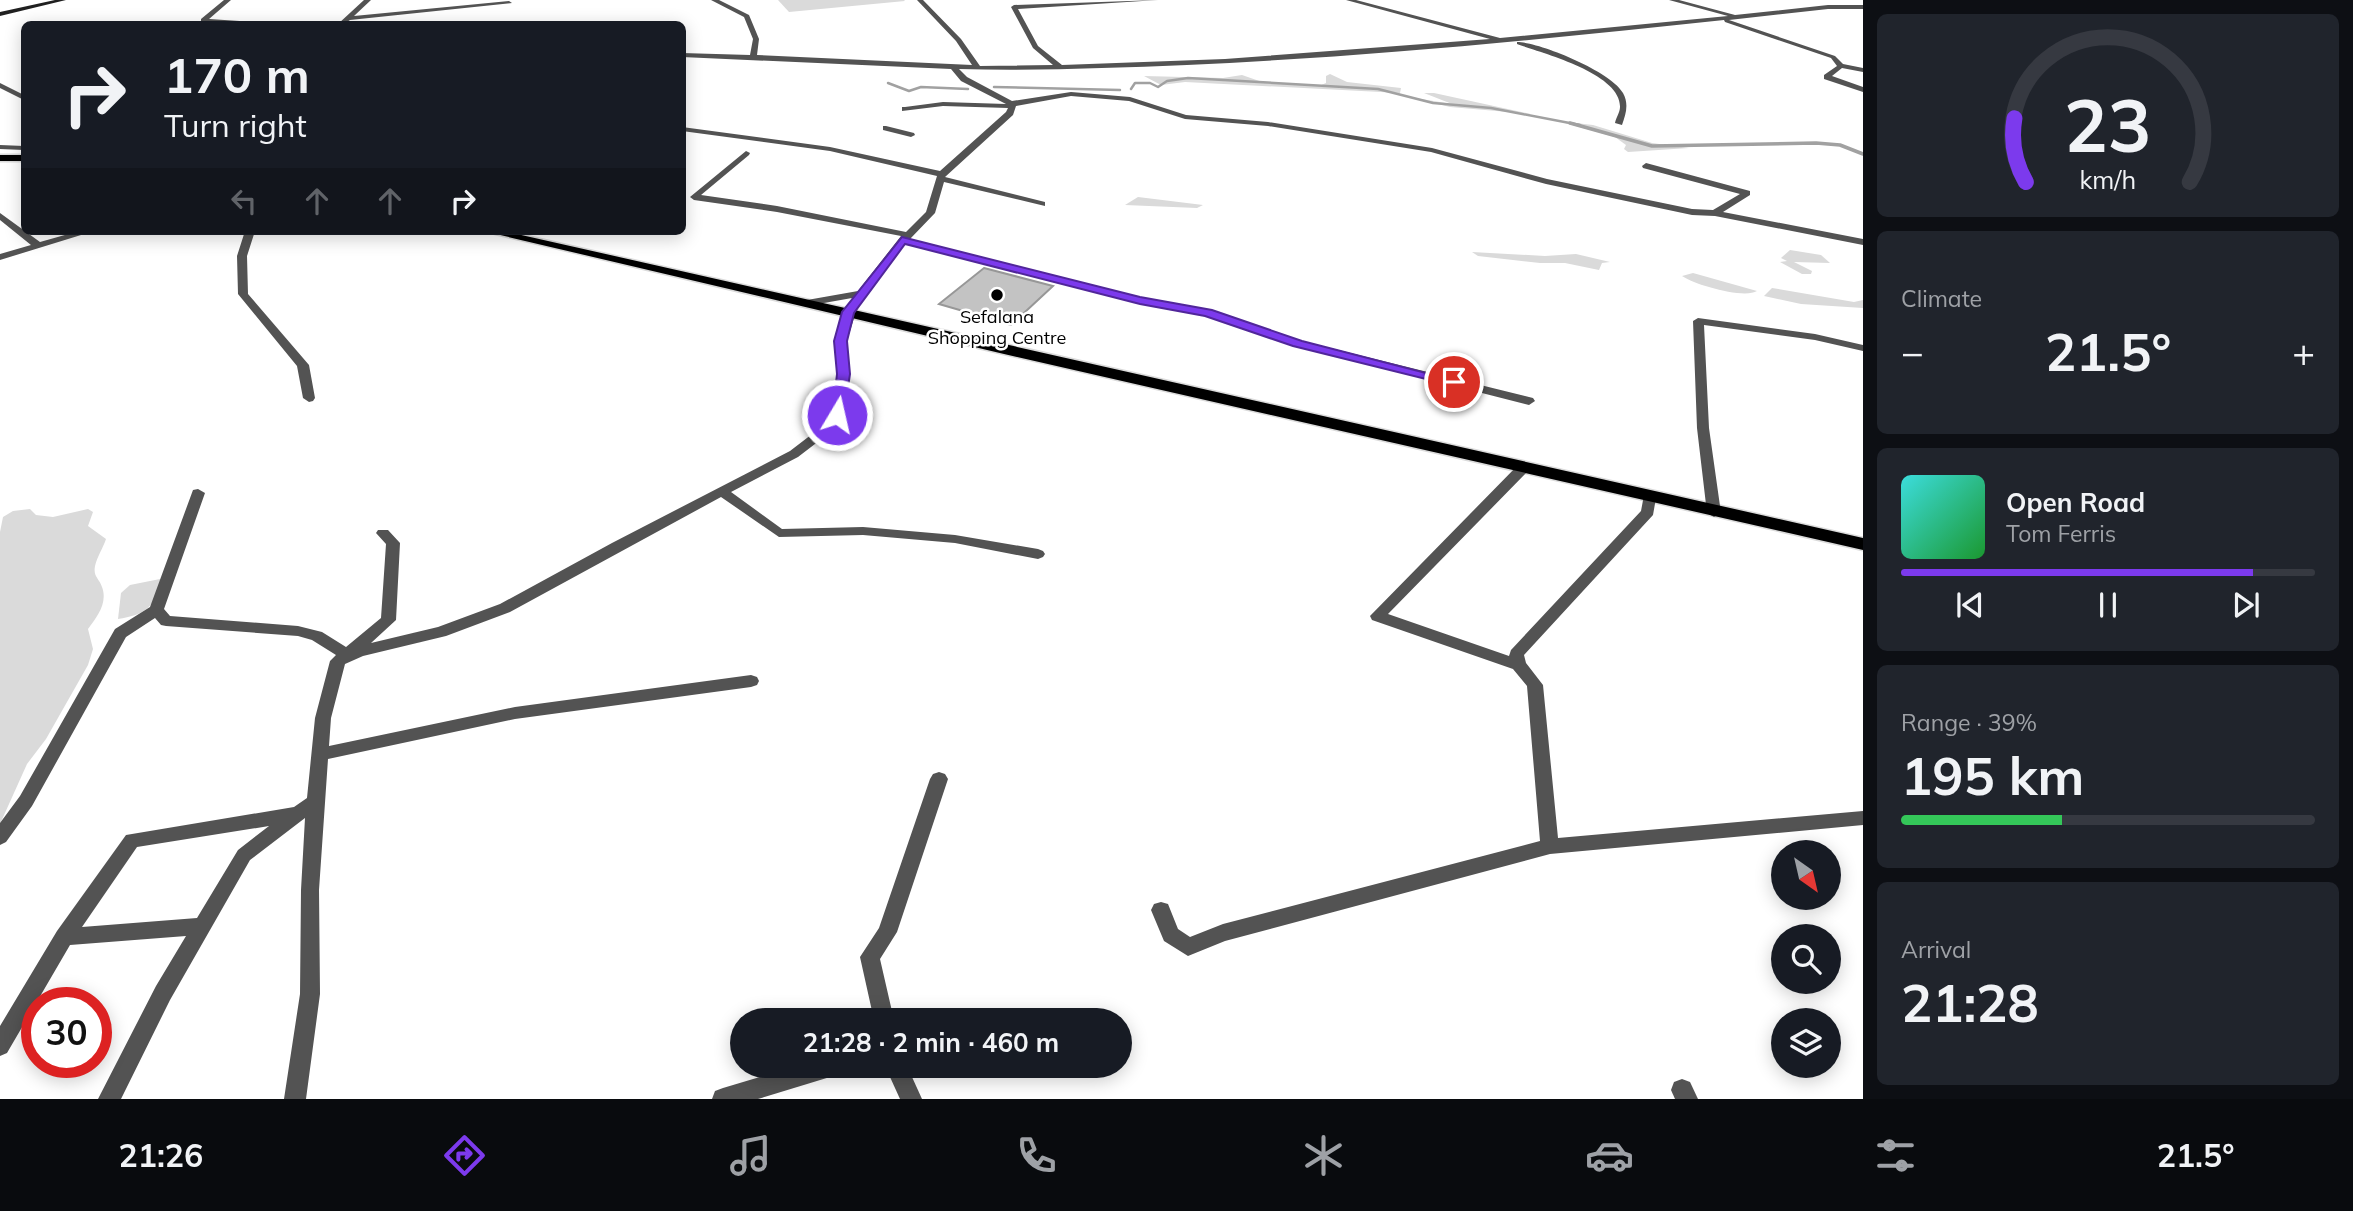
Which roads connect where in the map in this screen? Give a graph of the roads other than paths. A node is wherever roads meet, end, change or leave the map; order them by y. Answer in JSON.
{"nodes":[{"id":1,"x":63,"y":0,"type":"edge"},
{"id":2,"x":228,"y":0,"type":"edge"},
{"id":3,"x":368,"y":0,"type":"edge"},
{"id":4,"x":713,"y":0,"type":"edge"},
{"id":5,"x":920,"y":0,"type":"edge"},
{"id":6,"x":1156,"y":0,"type":"edge"},
{"id":7,"x":1349,"y":0,"type":"edge"},
{"id":8,"x":1672,"y":0,"type":"edge"},
{"id":9,"x":1831,"y":0,"type":"edge"},
{"id":10,"x":509,"y":3,"type":"dead end"},
{"id":11,"x":1014,"y":4,"type":"edge"},
{"id":12,"x":1845,"y":6,"type":"junction"},
{"id":13,"x":1863,"y":7,"type":"edge"},
{"id":14,"x":0,"y":14,"type":"edge"},
{"id":15,"x":351,"y":18,"type":"junction"},
{"id":16,"x":1739,"y":18,"type":"junction"},
{"id":17,"x":1722,"y":19,"type":"junction"},
{"id":18,"x":216,"y":21,"type":"edge"},
{"id":19,"x":346,"y":21,"type":"edge"},
{"id":20,"x":1510,"y":41,"type":"junction"},
{"id":21,"x":686,"y":56,"type":"edge"},
{"id":22,"x":753,"y":57,"type":"junction"},
{"id":23,"x":1841,"y":66,"type":"junction"},
{"id":24,"x":1060,"y":67,"type":"junction"},
{"id":25,"x":954,"y":68,"type":"junction"},
{"id":26,"x":977,"y":68,"type":"junction"},
{"id":27,"x":1863,"y":70,"type":"edge"},
{"id":28,"x":0,"y":85,"type":"edge"},
{"id":29,"x":1863,"y":90,"type":"edge"},
{"id":30,"x":21,"y":96,"type":"edge"},
{"id":31,"x":1011,"y":105,"type":"junction"},
{"id":32,"x":905,"y":109,"type":"dead end"},
{"id":33,"x":1619,"y":123,"type":"dead end"},
{"id":34,"x":886,"y":128,"type":"dead end"},
{"id":35,"x":686,"y":130,"type":"edge"},
{"id":36,"x":911,"y":135,"type":"dead end"},
{"id":37,"x":21,"y":139,"type":"edge"},
{"id":38,"x":21,"y":148,"type":"edge"},
{"id":39,"x":1,"y":151,"type":"edge"},
{"id":40,"x":746,"y":153,"type":"dead end"},
{"id":41,"x":21,"y":157,"type":"edge"},
{"id":42,"x":1646,"y":166,"type":"dead end"},
{"id":43,"x":942,"y":176,"type":"junction"},
{"id":44,"x":686,"y":196,"type":"edge"},
{"id":45,"x":694,"y":197,"type":"junction"},
{"id":46,"x":1042,"y":204,"type":"dead end"},
{"id":47,"x":1715,"y":213,"type":"junction"},
{"id":48,"x":0,"y":216,"type":"edge"},
{"id":49,"x":21,"y":232,"type":"edge"},
{"id":50,"x":25,"y":235,"type":"edge"},
{"id":51,"x":76,"y":235,"type":"edge"},
{"id":52,"x":249,"y":235,"type":"edge"},
{"id":53,"x":507,"y":235,"type":"edge"},
{"id":54,"x":906,"y":238,"type":"junction"},
{"id":55,"x":1863,"y":242,"type":"edge"},
{"id":56,"x":39,"y":246,"type":"junction"},
{"id":57,"x":0,"y":257,"type":"edge"},
{"id":58,"x":862,"y":292,"type":"junction"},
{"id":59,"x":807,"y":303,"type":"junction"},
{"id":60,"x":848,"y":312,"type":"junction"},
{"id":61,"x":1863,"y":348,"type":"edge"},
{"id":62,"x":309,"y":398,"type":"dead end"},
{"id":63,"x":1530,"y":401,"type":"dead end"},
{"id":64,"x":1524,"y":467,"type":"junction"},
{"id":65,"x":722,"y":492,"type":"junction"},
{"id":66,"x":198,"y":493,"type":"dead end"},
{"id":67,"x":1649,"y":498,"type":"junction"},
{"id":68,"x":1714,"y":513,"type":"junction"},
{"id":69,"x":383,"y":533,"type":"dead end"},
{"id":70,"x":1863,"y":544,"type":"edge"},
{"id":71,"x":1038,"y":554,"type":"dead end"},
{"id":72,"x":156,"y":610,"type":"junction"},
{"id":73,"x":347,"y":655,"type":"junction"},
{"id":74,"x":1519,"y":665,"type":"junction"},
{"id":75,"x":751,"y":681,"type":"dead end"},
{"id":76,"x":322,"y":754,"type":"junction"},
{"id":77,"x":939,"y":779,"type":"dead end"},
{"id":78,"x":307,"y":807,"type":"junction"},
{"id":79,"x":1863,"y":818,"type":"edge"},
{"id":80,"x":0,"y":837,"type":"edge"},
{"id":81,"x":1550,"y":846,"type":"junction"},
{"id":82,"x":1161,"y":910,"type":"dead end"},
{"id":83,"x":202,"y":926,"type":"junction"},
{"id":84,"x":64,"y":937,"type":"junction"},
{"id":85,"x":881,"y":1008,"type":"edge"},
{"id":86,"x":0,"y":1046,"type":"edge"},
{"id":87,"x":791,"y":1078,"type":"edge"},
{"id":88,"x":902,"y":1078,"type":"edge"},
{"id":89,"x":109,"y":1099,"type":"edge"},
{"id":90,"x":295,"y":1099,"type":"edge"},
{"id":91,"x":723,"y":1099,"type":"edge"},
{"id":92,"x":911,"y":1099,"type":"edge"}],
"edges":[{"from":1,"to":14,"type":"main road"},
{"from":2,"to":18,"type":"street"},
{"from":3,"to":15,"type":"street"},
{"from":4,"to":22,"type":"street"},
{"from":5,"to":26,"type":"street"},
{"from":6,"to":11,"type":"street"},
{"from":7,"to":20,"type":"street"},
{"from":8,"to":16,"type":"street"},
{"from":9,"to":12,"type":"street"},
{"from":10,"to":15,"type":"street"},
{"from":11,"to":24,"type":"street"},
{"from":12,"to":13,"type":"street"},
{"from":12,"to":16,"type":"street"},
{"from":15,"to":19,"type":"street"},
{"from":16,"to":17,"type":"street"},
{"from":17,"to":20,"type":"street"},
{"from":17,"to":23,"type":"street"},
{"from":20,"to":24,"type":"street"},
{"from":20,"to":33,"type":"street"},
{"from":21,"to":22,"type":"street"},
{"from":22,"to":25,"type":"street"},
{"from":23,"to":27,"type":"street"},
{"from":23,"to":29,"type":"street"},
{"from":24,"to":26,"type":"street"},
{"from":25,"to":26,"type":"street"},
{"from":25,"to":31,"type":"street"},
{"from":28,"to":30,"type":"street"},
{"from":31,"to":32,"type":"street"},
{"from":31,"to":43,"type":"street"},
{"from":31,"to":47,"type":"street"},
{"from":34,"to":36,"type":"street"},
{"from":35,"to":43,"type":"street"},
{"from":37,"to":39,"type":"street"},
{"from":38,"to":39,"type":"street"},
{"from":39,"to":41,"type":"main road"},
{"from":40,"to":45,"type":"street"},
{"from":42,"to":47,"type":"street"},
{"from":43,"to":46,"type":"street"},
{"from":43,"to":54,"type":"street"},
{"from":44,"to":45,"type":"street"},
{"from":45,"to":54,"type":"street"},
{"from":47,"to":55,"type":"street"},
{"from":48,"to":49,"type":"street"},
{"from":50,"to":56,"type":"street"},
{"from":51,"to":56,"type":"street"},
{"from":52,"to":62,"type":"street"},
{"from":53,"to":59,"type":"main road"},
{"from":54,"to":58,"type":"street"},
{"from":54,"to":63,"type":"street"},
{"from":56,"to":57,"type":"street"},
{"from":58,"to":59,"type":"street"},
{"from":58,"to":60,"type":"street"},
{"from":59,"to":60,"type":"main road"},
{"from":60,"to":64,"type":"main road"},
{"from":60,"to":65,"type":"street"},
{"from":61,"to":68,"type":"street"},
{"from":64,"to":67,"type":"main road"},
{"from":64,"to":74,"type":"street"},
{"from":65,"to":71,"type":"street"},
{"from":65,"to":73,"type":"street"},
{"from":66,"to":72,"type":"street"},
{"from":67,"to":68,"type":"main road"},
{"from":67,"to":74,"type":"street"},
{"from":68,"to":70,"type":"main road"},
{"from":69,"to":73,"type":"street"},
{"from":72,"to":73,"type":"street"},
{"from":72,"to":80,"type":"street"},
{"from":73,"to":76,"type":"street"},
{"from":74,"to":81,"type":"street"},
{"from":75,"to":76,"type":"street"},
{"from":76,"to":78,"type":"street"},
{"from":77,"to":85,"type":"street"},
{"from":78,"to":83,"type":"street"},
{"from":78,"to":84,"type":"street"},
{"from":78,"to":90,"type":"street"},
{"from":79,"to":81,"type":"street"},
{"from":81,"to":82,"type":"street"},
{"from":83,"to":84,"type":"street"},
{"from":83,"to":89,"type":"street"},
{"from":84,"to":86,"type":"street"},
{"from":87,"to":91,"type":"street"},
{"from":88,"to":92,"type":"street"}]}
